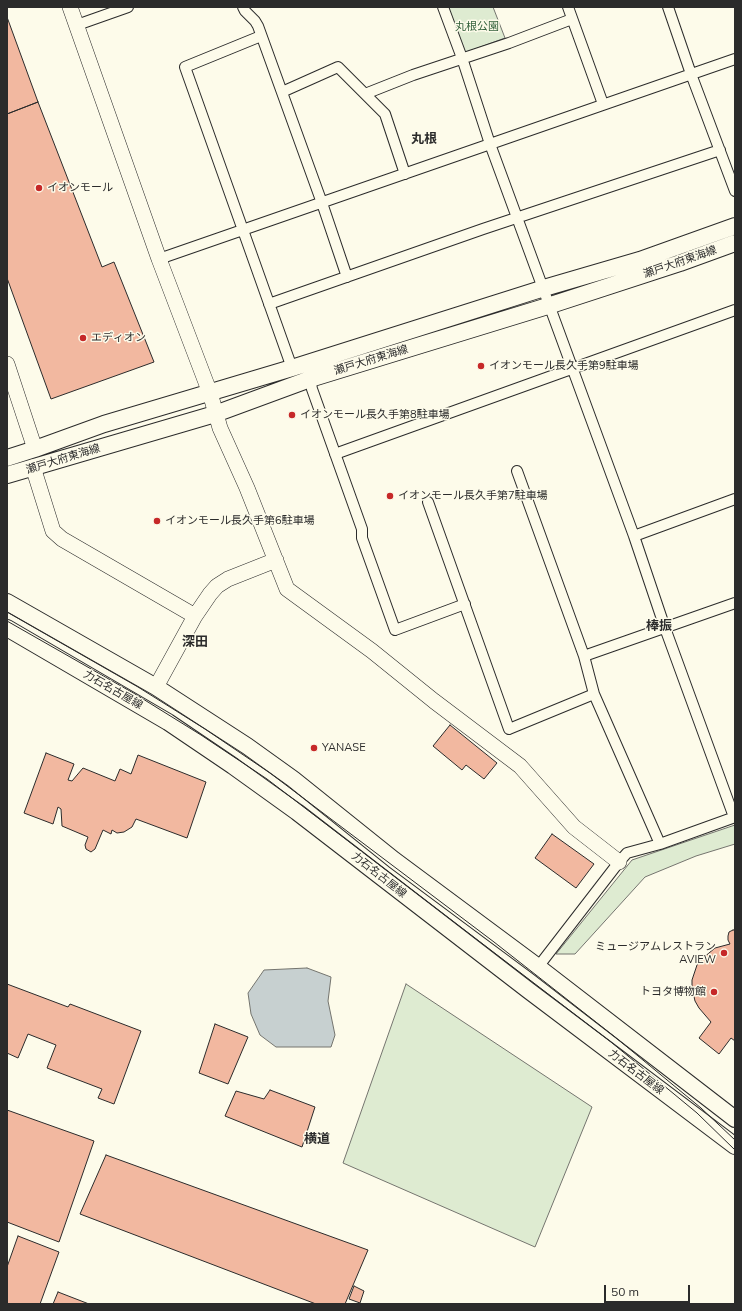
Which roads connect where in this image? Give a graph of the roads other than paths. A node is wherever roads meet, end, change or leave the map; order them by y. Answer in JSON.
{"nodes":[{"id":1,"x":70,"y":7,"type":"edge"},
{"id":2,"x":128,"y":7,"type":"edge"},
{"id":3,"x":243,"y":7,"type":"edge"},
{"id":4,"x":443,"y":7,"type":"edge"},
{"id":5,"x":568,"y":7,"type":"edge"},
{"id":6,"x":668,"y":7,"type":"edge"},
{"id":7,"x":572,"y":19,"type":"junction"},
{"id":8,"x":77,"y":25,"type":"junction"},
{"id":9,"x":261,"y":36,"type":"junction"},
{"id":10,"x":462,"y":58,"type":"junction"},
{"id":11,"x":735,"y":58,"type":"edge"},
{"id":12,"x":691,"y":74,"type":"junction"},
{"id":13,"x":282,"y":92,"type":"junction"},
{"id":14,"x":365,"y":94,"type":"junction"},
{"id":15,"x":603,"y":104,"type":"junction"},
{"id":16,"x":490,"y":144,"type":"junction"},
{"id":17,"x":720,"y":150,"type":"junction"},
{"id":18,"x":405,"y":174,"type":"junction"},
{"id":19,"x":735,"y":191,"type":"edge"},
{"id":20,"x":322,"y":203,"type":"junction"},
{"id":21,"x":518,"y":218,"type":"junction"},
{"id":22,"x":735,"y":226,"type":"edge"},
{"id":23,"x":243,"y":231,"type":"junction"},
{"id":24,"x":735,"y":243,"type":"edge"},
{"id":25,"x":159,"y":259,"type":"junction"},
{"id":26,"x":347,"y":276,"type":"junction"},
{"id":27,"x":544,"y":288,"type":"junction"},
{"id":28,"x":269,"y":304,"type":"junction"},
{"id":29,"x":550,"y":305,"type":"junction"},
{"id":30,"x":735,"y":310,"type":"edge"},
{"id":31,"x":7,"y":364,"type":"edge"},
{"id":32,"x":292,"y":368,"type":"junction"},
{"id":33,"x":572,"y":368,"type":"junction"},
{"id":34,"x":310,"y":379,"type":"junction"},
{"id":35,"x":210,"y":393,"type":"junction"},
{"id":36,"x":215,"y":414,"type":"junction"},
{"id":37,"x":35,"y":449,"type":"junction"},
{"id":38,"x":335,"y":454,"type":"junction"},
{"id":39,"x":7,"y":458,"type":"edge"},
{"id":40,"x":33,"y":468,"type":"junction"},
{"id":41,"x":517,"y":471,"type":"dead end"},
{"id":42,"x":7,"y":475,"type":"edge"},
{"id":43,"x":735,"y":499,"type":"edge"},
{"id":44,"x":428,"y":502,"type":"dead end"},
{"id":45,"x":634,"y":536,"type":"junction"},
{"id":46,"x":276,"y":560,"type":"junction"},
{"id":47,"x":7,"y":602,"type":"edge"},
{"id":48,"x":735,"y":603,"type":"edge"},
{"id":49,"x":465,"y":604,"type":"junction"},
{"id":50,"x":195,"y":616,"type":"junction"},
{"id":51,"x":7,"y":628,"type":"edge"},
{"id":52,"x":665,"y":628,"type":"junction"},
{"id":53,"x":584,"y":656,"type":"junction"},
{"id":54,"x":156,"y":687,"type":"junction"},
{"id":55,"x":594,"y":694,"type":"junction"},
{"id":56,"x":735,"y":817,"type":"edge"},
{"id":57,"x":660,"y":844,"type":"junction"},
{"id":58,"x":619,"y":862,"type":"junction"},
{"id":59,"x":538,"y":967,"type":"junction"},
{"id":60,"x":735,"y":1119,"type":"edge"},
{"id":61,"x":735,"y":1146,"type":"edge"}],
"edges":[{"from":1,"to":8,"type":"street"},
{"from":2,"to":8,"type":"street"},
{"from":3,"to":9,"type":"street"},
{"from":4,"to":10,"type":"street"},
{"from":5,"to":7,"type":"street"},
{"from":6,"to":12,"type":"street"},
{"from":7,"to":10,"type":"street"},
{"from":7,"to":15,"type":"street"},
{"from":8,"to":25,"type":"street"},
{"from":9,"to":13,"type":"street"},
{"from":9,"to":23,"type":"street"},
{"from":10,"to":14,"type":"street"},
{"from":10,"to":16,"type":"street"},
{"from":11,"to":12,"type":"street"},
{"from":12,"to":15,"type":"street"},
{"from":12,"to":17,"type":"street"},
{"from":13,"to":14,"type":"street"},
{"from":13,"to":20,"type":"street"},
{"from":14,"to":18,"type":"street"},
{"from":15,"to":16,"type":"street"},
{"from":16,"to":18,"type":"street"},
{"from":16,"to":21,"type":"street"},
{"from":17,"to":19,"type":"street"},
{"from":17,"to":21,"type":"street"},
{"from":18,"to":20,"type":"street"},
{"from":20,"to":23,"type":"street"},
{"from":20,"to":26,"type":"street"},
{"from":21,"to":26,"type":"street"},
{"from":21,"to":27,"type":"street"},
{"from":22,"to":27,"type":"main road","name":"瀬戸大府東海線"},
{"from":23,"to":25,"type":"street"},
{"from":23,"to":28,"type":"street"},
{"from":24,"to":29,"type":"main road","name":"瀬戸大府東海線"},
{"from":25,"to":35,"type":"street"},
{"from":26,"to":28,"type":"street"},
{"from":27,"to":29,"type":"street"},
{"from":27,"to":32,"type":"main road","name":"瀬戸大府東海線"},
{"from":28,"to":32,"type":"street"},
{"from":29,"to":33,"type":"street"},
{"from":29,"to":34,"type":"main road","name":"瀬戸大府東海線"},
{"from":30,"to":33,"type":"street"},
{"from":31,"to":37,"type":"street"},
{"from":32,"to":35,"type":"main road","name":"瀬戸大府東海線"},
{"from":33,"to":38,"type":"street"},
{"from":33,"to":45,"type":"street"},
{"from":34,"to":36,"type":"main road","name":"瀬戸大府東海線"},
{"from":34,"to":38,"type":"street"},
{"from":35,"to":36,"type":"street"},
{"from":35,"to":37,"type":"main road","name":"瀬戸大府東海線"},
{"from":36,"to":40,"type":"main road","name":"瀬戸大府東海線"},
{"from":36,"to":46,"type":"street"},
{"from":37,"to":39,"type":"main road","name":"瀬戸大府東海線"},
{"from":38,"to":49,"type":"street"},
{"from":40,"to":42,"type":"main road","name":"瀬戸大府東海線"},
{"from":40,"to":50,"type":"street"},
{"from":41,"to":53,"type":"street"},
{"from":43,"to":45,"type":"street"},
{"from":44,"to":49,"type":"street"},
{"from":45,"to":52,"type":"street"},
{"from":46,"to":50,"type":"street"},
{"from":46,"to":58,"type":"street"},
{"from":47,"to":54,"type":"main road","name":"力石名古屋線"},
{"from":48,"to":52,"type":"street"},
{"from":49,"to":55,"type":"street"},
{"from":50,"to":54,"type":"street"},
{"from":51,"to":61,"type":"main road","name":"力石名古屋線"},
{"from":52,"to":53,"type":"street"},
{"from":52,"to":56,"type":"street"},
{"from":53,"to":55,"type":"street"},
{"from":54,"to":59,"type":"main road","name":"力石名古屋線"},
{"from":55,"to":57,"type":"street"},
{"from":56,"to":57,"type":"street"},
{"from":57,"to":58,"type":"street"},
{"from":58,"to":59,"type":"street"},
{"from":59,"to":60,"type":"main road","name":"力石名古屋線"}]}
